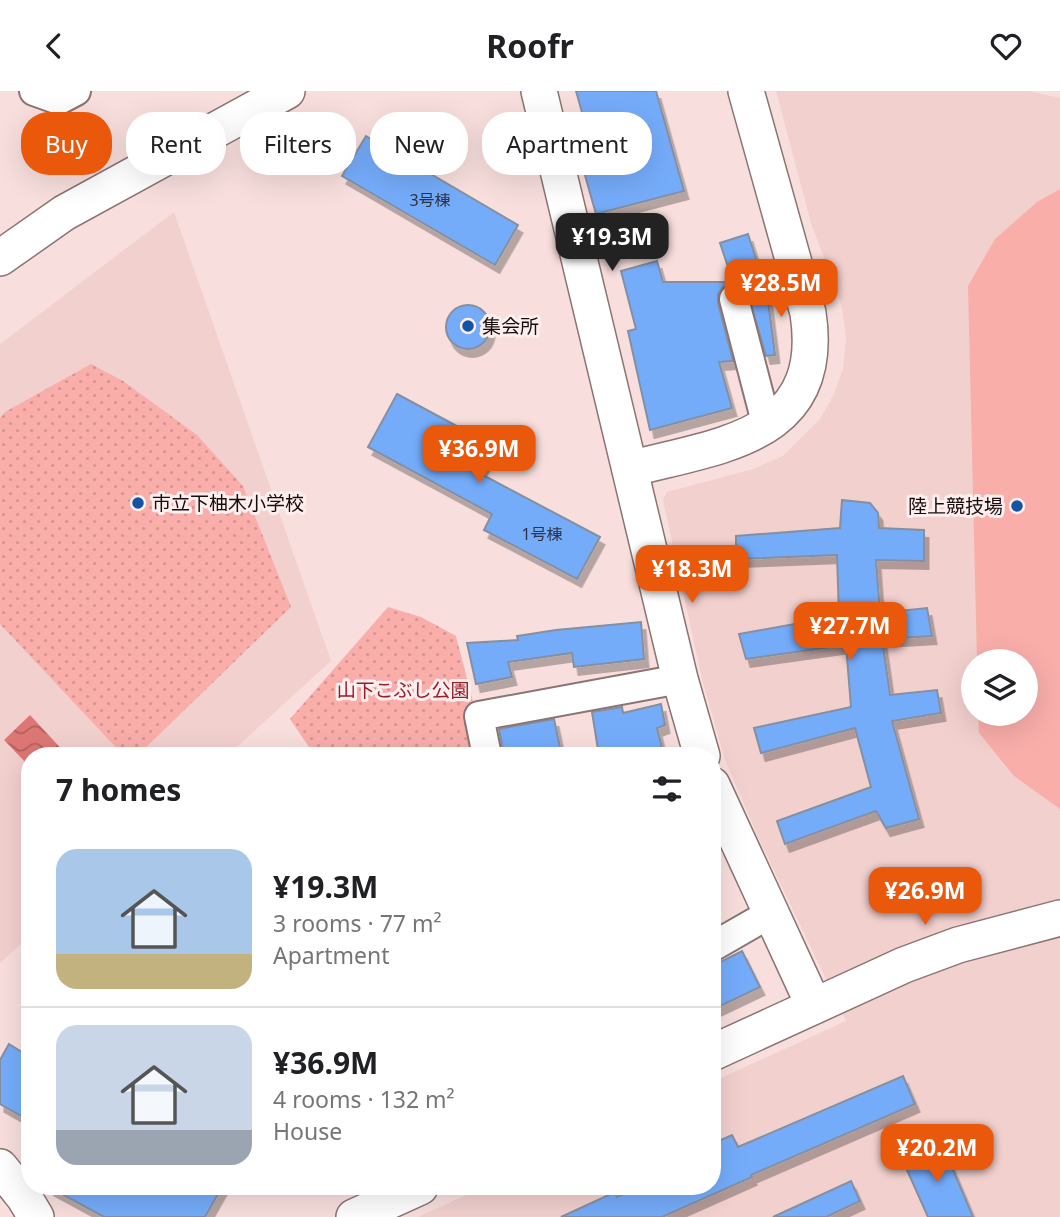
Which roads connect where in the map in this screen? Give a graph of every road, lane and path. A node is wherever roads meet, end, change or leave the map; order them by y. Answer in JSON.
{"nodes":[{"id":1,"x":34,"y":91,"type":"edge"},
{"id":2,"x":76,"y":91,"type":"edge"},
{"id":3,"x":287,"y":91,"type":"edge"},
{"id":4,"x":539,"y":91,"type":"edge"},
{"id":5,"x":746,"y":91,"type":"edge"},
{"id":6,"x":0,"y":258,"type":"edge"},
{"id":7,"x":734,"y":299,"type":"dead end"},
{"id":8,"x":767,"y":426,"type":"junction"},
{"id":9,"x":630,"y":469,"type":"junction"},
{"id":10,"x":680,"y":679,"type":"junction"},
{"id":11,"x":485,"y":747,"type":"edge"},
{"id":12,"x":699,"y":747,"type":"edge"},
{"id":13,"x":721,"y":805,"type":"edge"},
{"id":14,"x":771,"y":913,"type":"junction"},
{"id":15,"x":1060,"y":918,"type":"edge"},
{"id":16,"x":721,"y":942,"type":"edge"},
{"id":17,"x":814,"y":1006,"type":"junction"},
{"id":18,"x":721,"y":1049,"type":"edge"},
{"id":19,"x":0,"y":1167,"type":"edge"},
{"id":20,"x":21,"y":1194,"type":"edge"},
{"id":21,"x":22,"y":1195,"type":"edge"},
{"id":22,"x":402,"y":1195,"type":"edge"},
{"id":23,"x":36,"y":1217,"type":"edge"},
{"id":24,"x":354,"y":1217,"type":"edge"}],
"edges":[{"from":1,"to":2,"type":"street"},
{"from":3,"to":6,"type":"street"},
{"from":4,"to":9,"type":"street"},
{"from":5,"to":8,"type":"street"},
{"from":7,"to":8,"type":"street"},
{"from":8,"to":9,"type":"street"},
{"from":9,"to":10,"type":"street"},
{"from":10,"to":11,"type":"street"},
{"from":10,"to":12,"type":"street"},
{"from":13,"to":14,"type":"street"},
{"from":14,"to":16,"type":"street"},
{"from":14,"to":17,"type":"street"},
{"from":15,"to":17,"type":"street"},
{"from":17,"to":18,"type":"street"},
{"from":19,"to":20,"type":"street"},
{"from":21,"to":23,"type":"street"},
{"from":22,"to":24,"type":"street"}]}
